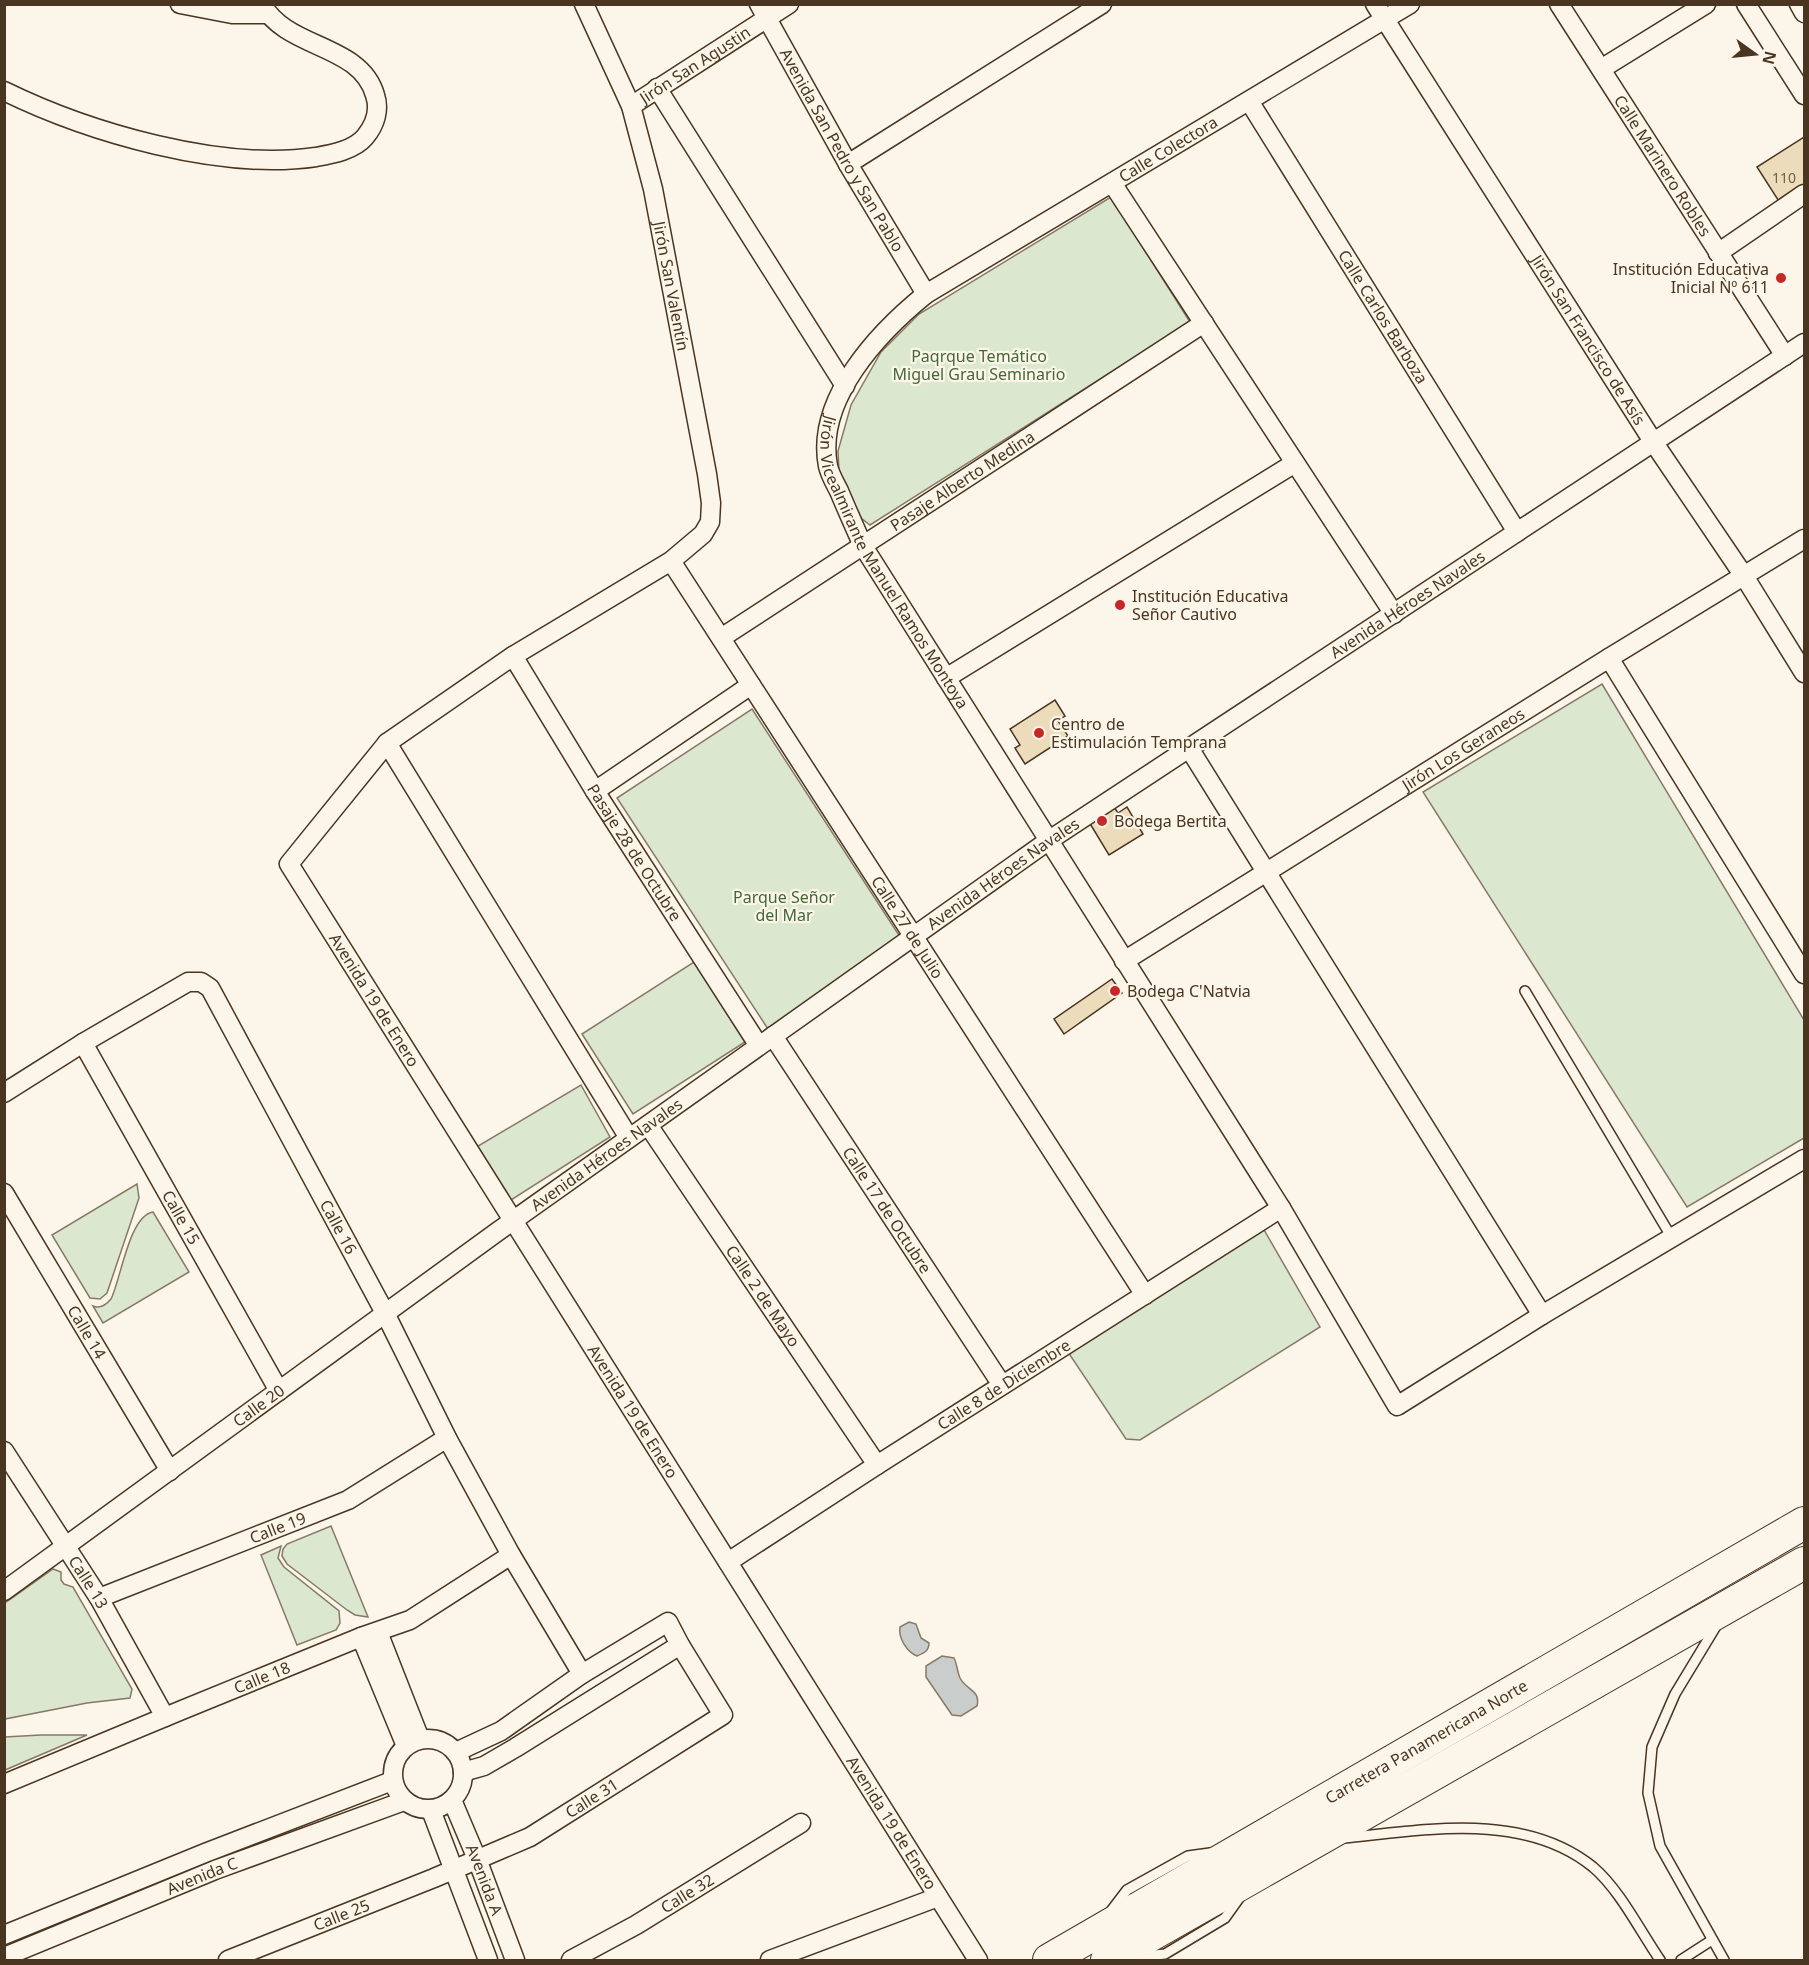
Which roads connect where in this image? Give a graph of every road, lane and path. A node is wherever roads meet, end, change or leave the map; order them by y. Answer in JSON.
{"nodes":[{"id":1,"x":180,"y":4,"type":"edge"},
{"id":2,"x":584,"y":4,"type":"edge"},
{"id":3,"x":789,"y":4,"type":"edge"},
{"id":4,"x":1102,"y":4,"type":"edge"},
{"id":5,"x":1410,"y":4,"type":"edge"},
{"id":6,"x":1559,"y":4,"type":"edge"},
{"id":7,"x":1706,"y":4,"type":"edge"},
{"id":8,"x":1746,"y":4,"type":"edge"},
{"id":9,"x":1798,"y":4,"type":"edge"},
{"id":10,"x":265,"y":9,"type":"edge"},
{"id":11,"x":763,"y":12,"type":"edge"},
{"id":12,"x":1380,"y":12,"type":"edge"},
{"id":13,"x":1804,"y":14,"type":"edge"},
{"id":14,"x":1601,"y":69,"type":"junction"},
{"id":15,"x":657,"y":88,"type":"junction"},
{"id":16,"x":4,"y":91,"type":"edge"},
{"id":17,"x":1804,"y":95,"type":"edge"},
{"id":18,"x":1249,"y":101,"type":"junction"},
{"id":19,"x":631,"y":106,"type":"junction"},
{"id":20,"x":848,"y":164,"type":"junction"},
{"id":21,"x":1112,"y":183,"type":"junction"},
{"id":22,"x":1804,"y":194,"type":"edge"},
{"id":23,"x":1718,"y":253,"type":"junction"},
{"id":24,"x":926,"y":294,"type":"junction"},
{"id":25,"x":1204,"y":323,"type":"junction"},
{"id":26,"x":1804,"y":343,"type":"edge"},
{"id":27,"x":1785,"y":356,"type":"junction"},
{"id":28,"x":845,"y":386,"type":"junction"},
{"id":29,"x":1654,"y":442,"type":"junction"},
{"id":30,"x":1295,"y":463,"type":"junction"},
{"id":31,"x":1517,"y":532,"type":"junction"},
{"id":32,"x":1804,"y":539,"type":"edge"},
{"id":33,"x":863,"y":546,"type":"junction"},
{"id":34,"x":671,"y":561,"type":"junction"},
{"id":35,"x":1744,"y":576,"type":"junction"},
{"id":36,"x":1394,"y":614,"type":"junction"},
{"id":37,"x":721,"y":638,"type":"junction"},
{"id":38,"x":513,"y":656,"type":"junction"},
{"id":39,"x":1609,"y":658,"type":"junction"},
{"id":40,"x":1804,"y":673,"type":"edge"},
{"id":41,"x":946,"y":678,"type":"junction"},
{"id":42,"x":751,"y":685,"type":"junction"},
{"id":43,"x":387,"y":742,"type":"junction"},
{"id":44,"x":1189,"y":748,"type":"junction"},
{"id":45,"x":595,"y":791,"type":"junction"},
{"id":46,"x":1048,"y":841,"type":"junction"},
{"id":47,"x":289,"y":864,"type":"joint"},
{"id":48,"x":1266,"y":873,"type":"junction"},
{"id":49,"x":913,"y":937,"type":"junction"},
{"id":50,"x":1124,"y":961,"type":"junction"},
{"id":51,"x":1804,"y":974,"type":"edge"},
{"id":52,"x":1525,"y":991,"type":"dead end"},
{"id":53,"x":766,"y":1041,"type":"junction"},
{"id":54,"x":84,"y":1043,"type":"junction"},
{"id":55,"x":4,"y":1093,"type":"edge"},
{"id":56,"x":648,"y":1125,"type":"junction"},
{"id":57,"x":629,"y":1138,"type":"junction"},
{"id":58,"x":1804,"y":1160,"type":"edge"},
{"id":59,"x":4,"y":1193,"type":"edge"},
{"id":60,"x":1281,"y":1208,"type":"junction"},
{"id":61,"x":513,"y":1221,"type":"junction"},
{"id":62,"x":1672,"y":1238,"type":"junction"},
{"id":63,"x":1145,"y":1295,"type":"junction"},
{"id":64,"x":385,"y":1313,"type":"junction"},
{"id":65,"x":1542,"y":1315,"type":"junction"},
{"id":66,"x":1002,"y":1385,"type":"junction"},
{"id":67,"x":279,"y":1391,"type":"junction"},
{"id":68,"x":447,"y":1438,"type":"junction"},
{"id":69,"x":4,"y":1451,"type":"edge"},
{"id":70,"x":877,"y":1465,"type":"junction"},
{"id":71,"x":170,"y":1470,"type":"junction"},
{"id":72,"x":1804,"y":1522,"type":"edge"},
{"id":73,"x":65,"y":1547,"type":"junction"},
{"id":74,"x":511,"y":1555,"type":"junction"},
{"id":75,"x":728,"y":1562,"type":"junction"},
{"id":76,"x":1804,"y":1563,"type":"edge"},
{"id":77,"x":4,"y":1591,"type":"edge"},
{"id":78,"x":99,"y":1598,"type":"junction"},
{"id":79,"x":1727,"y":1608,"type":"junction"},
{"id":80,"x":370,"y":1634,"type":"junction"},
{"id":81,"x":680,"y":1645,"type":"junction"},
{"id":82,"x":582,"y":1674,"type":"junction"},
{"id":83,"x":165,"y":1717,"type":"junction"},
{"id":84,"x":413,"y":1743,"type":"junction"},
{"id":85,"x":456,"y":1752,"type":"junction"},
{"id":86,"x":463,"y":1772,"type":"junction"},
{"id":87,"x":393,"y":1780,"type":"junction"},
{"id":88,"x":4,"y":1784,"type":"edge"},
{"id":89,"x":452,"y":1800,"type":"junction"},
{"id":90,"x":404,"y":1801,"type":"junction"},
{"id":91,"x":431,"y":1810,"type":"junction"},
{"id":92,"x":801,"y":1823,"type":"dead end"},
{"id":93,"x":1318,"y":1840,"type":"junction"},
{"id":94,"x":477,"y":1860,"type":"junction"},
{"id":95,"x":1250,"y":1862,"type":"junction"},
{"id":96,"x":454,"y":1870,"type":"junction"},
{"id":97,"x":938,"y":1897,"type":"junction"},
{"id":98,"x":4,"y":1935,"type":"edge"},
{"id":99,"x":1712,"y":1940,"type":"junction"},
{"id":100,"x":1102,"y":1952,"type":"edge"},
{"id":101,"x":4,"y":1957,"type":"edge"},
{"id":102,"x":228,"y":1960,"type":"edge"},
{"id":103,"x":488,"y":1960,"type":"edge"},
{"id":104,"x":515,"y":1960,"type":"edge"},
{"id":105,"x":571,"y":1960,"type":"edge"},
{"id":106,"x":770,"y":1960,"type":"edge"},
{"id":107,"x":978,"y":1960,"type":"edge"},
{"id":108,"x":1049,"y":1960,"type":"edge"},
{"id":109,"x":1660,"y":1960,"type":"edge"},
{"id":110,"x":1681,"y":1960,"type":"edge"},
{"id":111,"x":1724,"y":1960,"type":"edge"}],
"edges":[{"from":1,"to":10,"type":"street"},
{"from":2,"to":19,"type":"street","name":"Jirón San Valentín"},
{"from":3,"to":11,"type":"street","name":"Jirón San Agustin"},
{"from":4,"to":20,"type":"street"},
{"from":5,"to":12,"type":"street","name":"Calle Colectora"},
{"from":6,"to":14,"type":"street","name":"Calle Marinero Robles"},
{"from":7,"to":14,"type":"street"},
{"from":8,"to":17,"type":"street"},
{"from":9,"to":13,"type":"street"},
{"from":10,"to":16,"type":"street"},
{"from":11,"to":15,"type":"street","name":"Jirón San Agustin"},
{"from":11,"to":20,"type":"street","name":"Avenida San Pedro y San Pablo"},
{"from":12,"to":18,"type":"street","name":"Calle Colectora"},
{"from":12,"to":29,"type":"street","name":"Jirón San Francisco de Asís"},
{"from":14,"to":23,"type":"street","name":"Calle Marinero Robles"},
{"from":15,"to":19,"type":"street","name":"Jirón San Agustin"},
{"from":15,"to":28,"type":"street"},
{"from":18,"to":21,"type":"street","name":"Calle Colectora"},
{"from":18,"to":31,"type":"street","name":"Calle Carlos Barboza"},
{"from":19,"to":34,"type":"street","name":"Jirón San Valentín"},
{"from":20,"to":24,"type":"street","name":"Avenida San Pedro y San Pablo"},
{"from":21,"to":24,"type":"street","name":"Calle Colectora"},
{"from":21,"to":25,"type":"street"},
{"from":22,"to":23,"type":"street"},
{"from":23,"to":27,"type":"street","name":"Calle Marinero Robles"},
{"from":24,"to":28,"type":"street","name":"Jirón Vicealmirante Manuel Ramos Montoya"},
{"from":25,"to":30,"type":"street"},
{"from":25,"to":33,"type":"street","name":"Pasaje Alberto Medina"},
{"from":26,"to":27,"type":"street","name":"Avenida Héroes Navales"},
{"from":27,"to":29,"type":"street","name":"Avenida Héroes Navales"},
{"from":28,"to":33,"type":"street","name":"Jirón Vicealmirante Manuel Ramos Montoya"},
{"from":29,"to":31,"type":"street","name":"Avenida Héroes Navales"},
{"from":29,"to":35,"type":"street","name":"Jirón San Francisco de Asís"},
{"from":30,"to":36,"type":"street"},
{"from":30,"to":41,"type":"street"},
{"from":31,"to":36,"type":"street","name":"Avenida Héroes Navales"},
{"from":32,"to":35,"type":"street","name":"Jirón Los Geraneos"},
{"from":33,"to":37,"type":"street","name":"Pasaje Alberto Medina"},
{"from":33,"to":41,"type":"street","name":"Jirón Vicealmirante Manuel Ramos Montoya"},
{"from":34,"to":37,"type":"street","name":"Calle 27 de Julio"},
{"from":34,"to":38,"type":"street","name":"Jirón San Valentín"},
{"from":35,"to":39,"type":"street","name":"Jirón Los Geraneos"},
{"from":35,"to":40,"type":"street","name":"Jirón San Francisco de Asís"},
{"from":36,"to":44,"type":"street","name":"Avenida Héroes Navales"},
{"from":37,"to":42,"type":"street","name":"Calle 27 de Julio"},
{"from":38,"to":43,"type":"street","name":"Jirón San Valentín"},
{"from":38,"to":45,"type":"street","name":"Pasaje 28 de Octubre"},
{"from":39,"to":48,"type":"street","name":"Jirón Los Geraneos"},
{"from":39,"to":51,"type":"street"},
{"from":41,"to":46,"type":"street","name":"Jirón Vicealmirante Manuel Ramos Montoya"},
{"from":42,"to":45,"type":"street"},
{"from":42,"to":49,"type":"street","name":"Calle 27 de Julio"},
{"from":43,"to":47,"type":"street","name":"Jirón San Valentín"},
{"from":43,"to":57,"type":"street"},
{"from":44,"to":46,"type":"street","name":"Avenida Héroes Navales"},
{"from":44,"to":48,"type":"street"},
{"from":45,"to":53,"type":"street","name":"Pasaje 28 de Octubre"},
{"from":46,"to":49,"type":"street","name":"Avenida Héroes Navales"},
{"from":46,"to":50,"type":"street","name":"Jirón Vicealmirante Manuel Ramos Montoya"},
{"from":47,"to":61,"type":"street","name":"Avenida 19 de Enero"},
{"from":48,"to":50,"type":"street","name":"Jirón Los Geraneos"},
{"from":48,"to":65,"type":"street"},
{"from":49,"to":53,"type":"street","name":"Avenida Héroes Navales"},
{"from":49,"to":63,"type":"street","name":"Calle 27 de Julio"},
{"from":50,"to":60,"type":"street","name":"Jirón Vicealmirante Manuel Ramos Montoya"},
{"from":52,"to":62,"type":"lane"},
{"from":53,"to":56,"type":"street","name":"Avenida Héroes Navales"},
{"from":53,"to":66,"type":"street","name":"Calle 17 de Octubre"},
{"from":54,"to":55,"type":"street","name":"Calle 16"},
{"from":54,"to":64,"type":"street","name":"Calle 16"},
{"from":54,"to":67,"type":"street","name":"Calle 15"},
{"from":56,"to":57,"type":"street","name":"Avenida Héroes Navales"},
{"from":56,"to":70,"type":"street","name":"Calle 2 de Mayo"},
{"from":57,"to":61,"type":"street","name":"Avenida Héroes Navales"},
{"from":58,"to":62,"type":"street"},
{"from":59,"to":71,"type":"street","name":"Calle 14"},
{"from":60,"to":63,"type":"street","name":"Calle 8 de Diciembre"},
{"from":60,"to":65,"type":"street","name":"Jirón Vicealmirante Manuel Ramos Montoya"},
{"from":61,"to":64,"type":"street","name":"Calle 20"},
{"from":61,"to":75,"type":"street","name":"Avenida 19 de Enero"},
{"from":62,"to":65,"type":"street"},
{"from":63,"to":66,"type":"street","name":"Calle 8 de Diciembre"},
{"from":64,"to":67,"type":"street","name":"Calle 20"},
{"from":64,"to":68,"type":"street","name":"Calle 16"},
{"from":66,"to":70,"type":"street","name":"Calle 8 de Diciembre"},
{"from":67,"to":71,"type":"street","name":"Calle 20"},
{"from":68,"to":74,"type":"street","name":"Calle 16"},
{"from":68,"to":78,"type":"street","name":"Calle 19"},
{"from":69,"to":73,"type":"street","name":"Calle 13"},
{"from":70,"to":75,"type":"street","name":"Calle 8 de Diciembre"},
{"from":71,"to":73,"type":"street","name":"Calle 20"},
{"from":72,"to":95,"type":"highway","name":"Carretera Panamericana Norte"},
{"from":73,"to":77,"type":"street","name":"Calle 20"},
{"from":73,"to":78,"type":"street","name":"Calle 13"},
{"from":74,"to":80,"type":"street","name":"Calle 18"},
{"from":74,"to":82,"type":"street","name":"Calle 16"},
{"from":75,"to":97,"type":"street","name":"Avenida 19 de Enero"},
{"from":76,"to":79,"type":"highway","name":"Carretera Panamericana Norte"},
{"from":78,"to":83,"type":"street","name":"Calle 13"},
{"from":79,"to":93,"type":"highway","name":"Carretera Panamericana Norte"},
{"from":79,"to":99,"type":"lane"},
{"from":80,"to":83,"type":"street","name":"Calle 18"},
{"from":80,"to":84,"type":"street"},
{"from":81,"to":82,"type":"street"},
{"from":81,"to":86,"type":"street"},
{"from":81,"to":94,"type":"street","name":"Calle 31"},
{"from":82,"to":85,"type":"street"},
{"from":83,"to":88,"type":"street","name":"Calle 18"},
{"from":84,"to":85,"type":"street"},
{"from":84,"to":87,"type":"street"},
{"from":85,"to":86,"type":"street"},
{"from":86,"to":89,"type":"street"},
{"from":87,"to":90,"type":"street"},
{"from":87,"to":98,"type":"street","name":"Avenida C"},
{"from":89,"to":91,"type":"street"},
{"from":89,"to":94,"type":"street","name":"Avenida A"},
{"from":90,"to":91,"type":"street"},
{"from":90,"to":101,"type":"street","name":"Avenida C"},
{"from":91,"to":96,"type":"street","name":"Avenida A"},
{"from":92,"to":105,"type":"street","name":"Calle 32"},
{"from":93,"to":95,"type":"highway","name":"Carretera Panamericana Norte"},
{"from":93,"to":109,"type":"lane"},
{"from":94,"to":96,"type":"street","name":"Calle 31"},
{"from":94,"to":104,"type":"street","name":"Avenida A"},
{"from":95,"to":100,"type":"highway","name":"Carretera Panamericana Norte"},
{"from":95,"to":100,"type":"lane"},
{"from":96,"to":102,"type":"street","name":"Calle 25"},
{"from":96,"to":103,"type":"street","name":"Avenida A"},
{"from":97,"to":106,"type":"street"},
{"from":97,"to":107,"type":"street","name":"Avenida 19 de Enero"},
{"from":99,"to":110,"type":"lane"},
{"from":99,"to":111,"type":"lane"},
{"from":100,"to":108,"type":"highway","name":"Carretera Panamericana Norte"}]}
